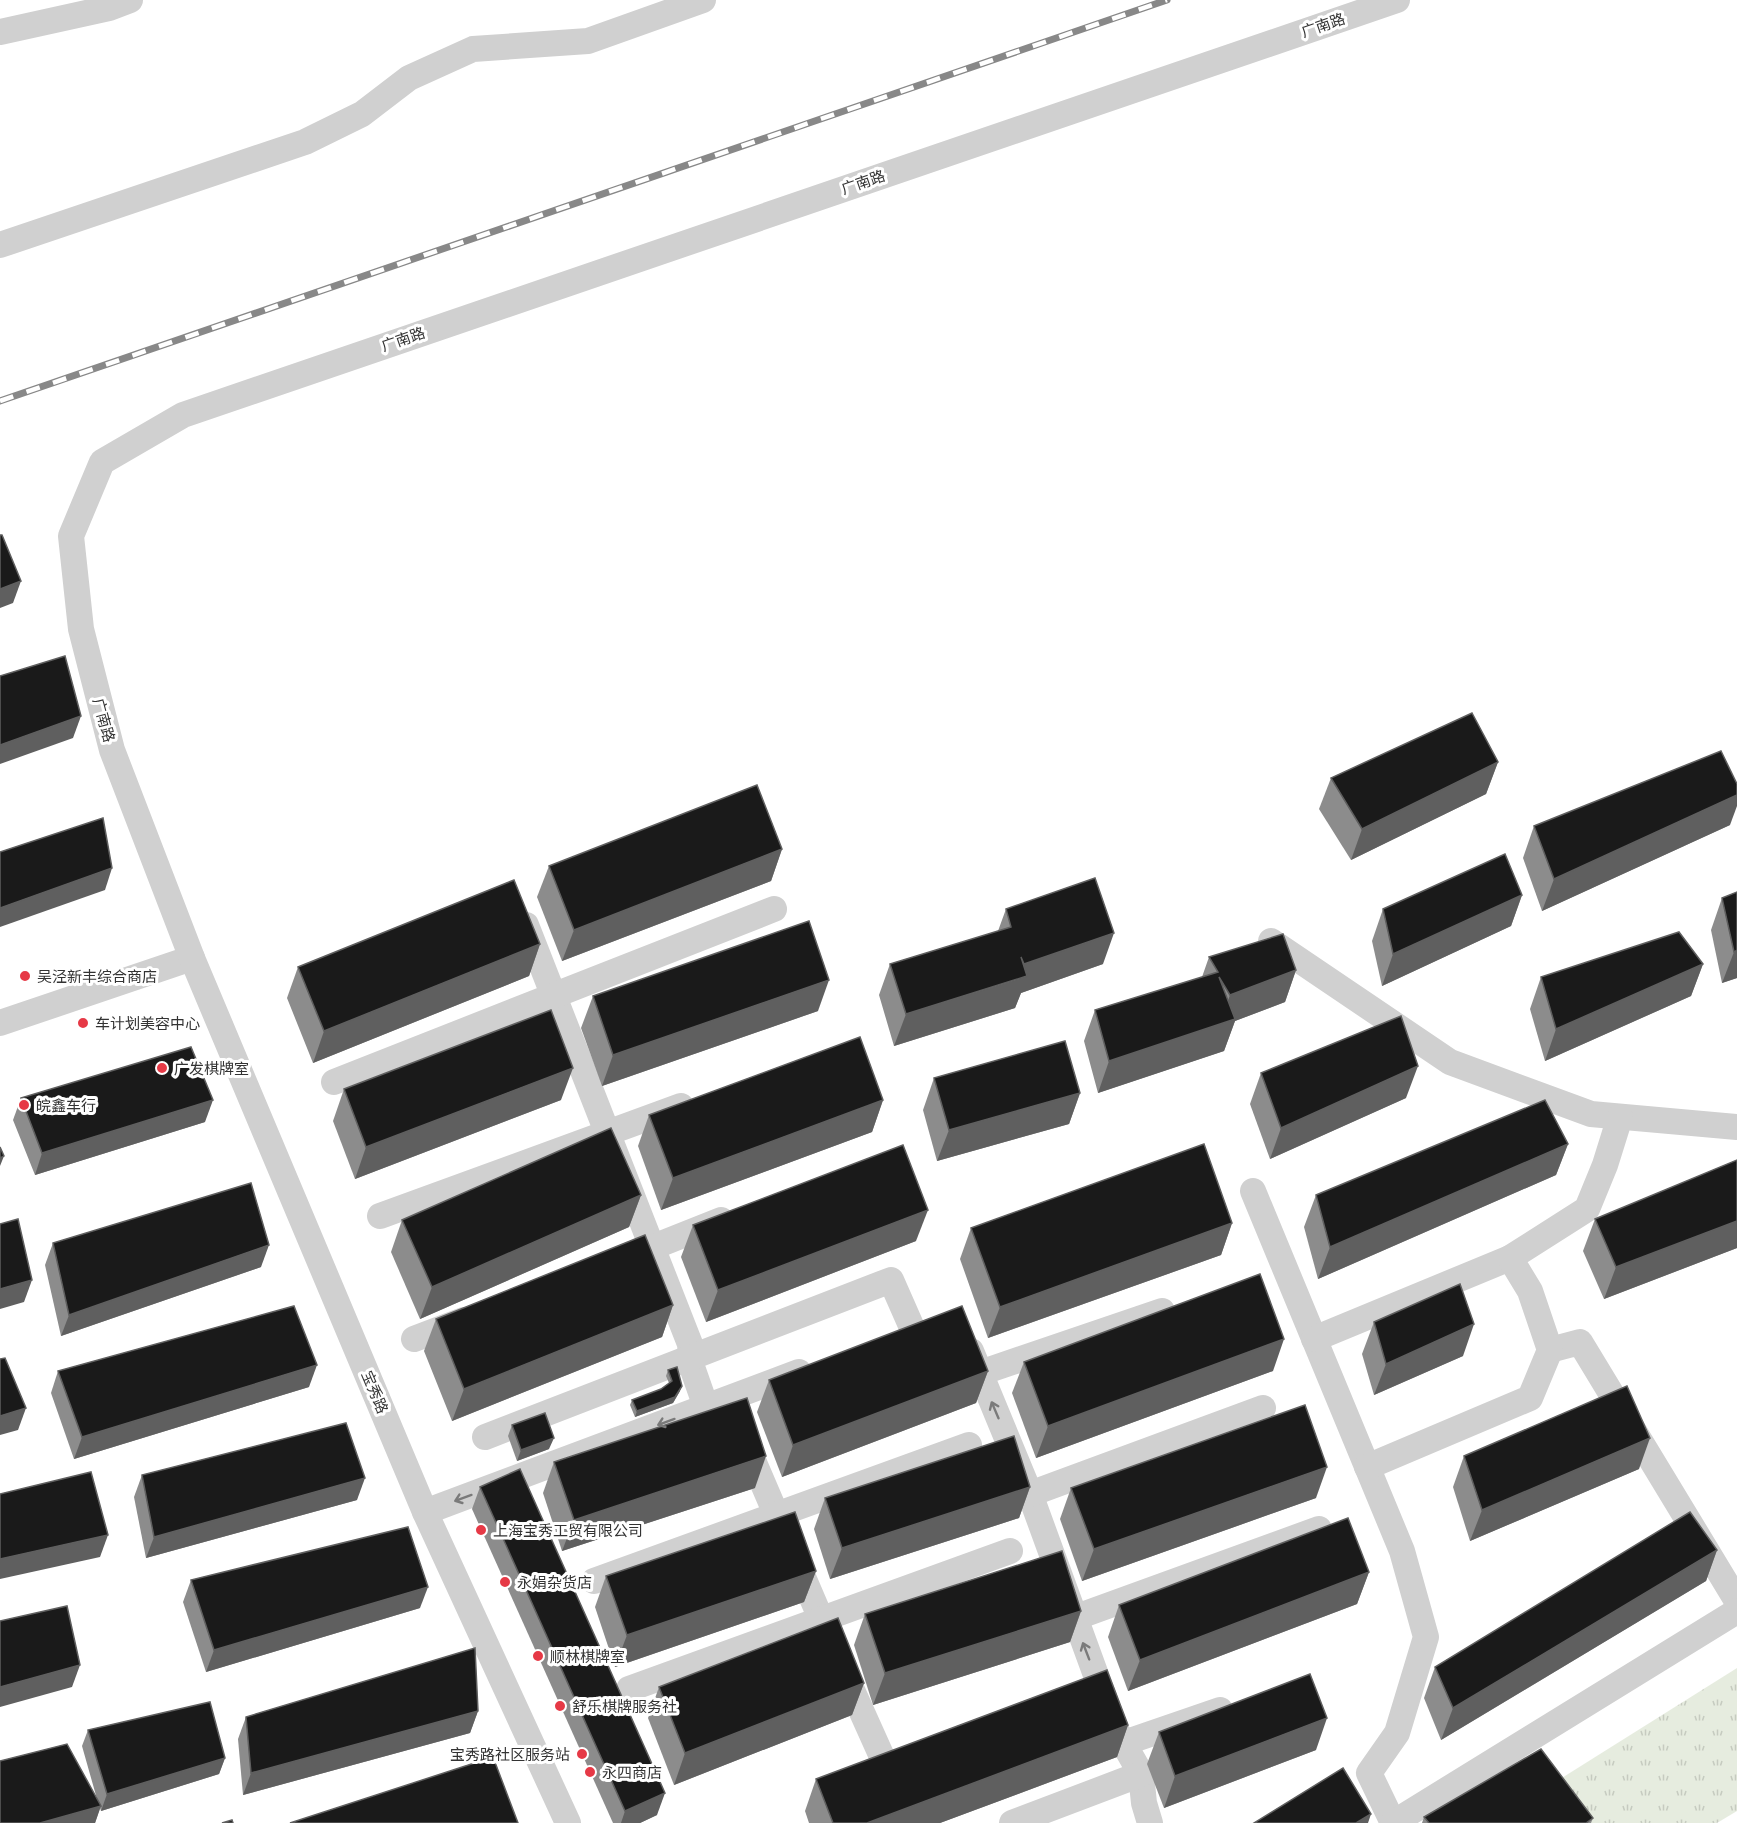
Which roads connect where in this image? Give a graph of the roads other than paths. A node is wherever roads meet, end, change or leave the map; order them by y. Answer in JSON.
{"nodes":[{"id":1,"x":130,"y":0,"type":"edge"},
{"id":2,"x":704,"y":0,"type":"edge"},
{"id":3,"x":1398,"y":0,"type":"edge"},
{"id":4,"x":0,"y":32,"type":"edge"},
{"id":5,"x":0,"y":245,"type":"edge"},
{"id":6,"x":774,"y":909,"type":"dead end"},
{"id":7,"x":526,"y":925,"type":"edge"},
{"id":8,"x":1271,"y":941,"type":"edge"},
{"id":9,"x":192,"y":957,"type":"junction"},
{"id":10,"x":554,"y":997,"type":"junction"},
{"id":11,"x":0,"y":1023,"type":"edge"},
{"id":12,"x":334,"y":1082,"type":"dead end"},
{"id":13,"x":708,"y":1096,"type":"edge"},
{"id":14,"x":1620,"y":1117,"type":"junction"},
{"id":15,"x":1737,"y":1127,"type":"edge"},
{"id":16,"x":607,"y":1133,"type":"junction"},
{"id":17,"x":1253,"y":1191,"type":"dead end"},
{"id":18,"x":740,"y":1213,"type":"edge"},
{"id":19,"x":380,"y":1216,"type":"dead end"},
{"id":20,"x":652,"y":1247,"type":"junction"},
{"id":21,"x":1510,"y":1258,"type":"junction"},
{"id":22,"x":620,"y":1260,"type":"edge"},
{"id":23,"x":1182,"y":1305,"type":"edge"},
{"id":24,"x":490,"y":1310,"type":"edge"},
{"id":25,"x":961,"y":1324,"type":"edge"},
{"id":26,"x":913,"y":1330,"type":"edge"},
{"id":27,"x":414,"y":1339,"type":"dead end"},
{"id":28,"x":1314,"y":1340,"type":"junction"},
{"id":29,"x":1550,"y":1350,"type":"junction"},
{"id":30,"x":692,"y":1357,"type":"junction"},
{"id":31,"x":825,"y":1363,"type":"edge"},
{"id":32,"x":980,"y":1373,"type":"junction"},
{"id":33,"x":716,"y":1403,"type":"junction"},
{"id":34,"x":1263,"y":1408,"type":"dead end"},
{"id":35,"x":485,"y":1437,"type":"dead end"},
{"id":36,"x":969,"y":1445,"type":"dead end"},
{"id":37,"x":1367,"y":1467,"type":"junction"},
{"id":38,"x":1030,"y":1494,"type":"junction"},
{"id":39,"x":425,"y":1512,"type":"junction"},
{"id":40,"x":776,"y":1514,"type":"junction"},
{"id":41,"x":1319,"y":1529,"type":"edge"},
{"id":42,"x":1010,"y":1551,"type":"dead end"},
{"id":43,"x":594,"y":1581,"type":"dead end"},
{"id":44,"x":1737,"y":1601,"type":"edge"},
{"id":45,"x":1737,"y":1611,"type":"edge"},
{"id":46,"x":1074,"y":1618,"type":"junction"},
{"id":47,"x":821,"y":1620,"type":"junction"},
{"id":48,"x":629,"y":1689,"type":"dead end"},
{"id":49,"x":1247,"y":1701,"type":"edge"},
{"id":50,"x":1124,"y":1743,"type":"junction"},
{"id":51,"x":884,"y":1759,"type":"edge"},
{"id":52,"x":1141,"y":1774,"type":"junction"},
{"id":53,"x":568,"y":1823,"type":"edge"},
{"id":54,"x":1012,"y":1823,"type":"edge"},
{"id":55,"x":1150,"y":1823,"type":"edge"},
{"id":56,"x":1393,"y":1823,"type":"edge"}],
"edges":[{"from":1,"to":4,"type":"street"},
{"from":2,"to":5,"type":"street"},
{"from":3,"to":9,"type":"street","name":"广南路"},
{"from":6,"to":10,"type":"street"},
{"from":7,"to":10,"type":"street"},
{"from":8,"to":14,"type":"street"},
{"from":9,"to":11,"type":"street"},
{"from":9,"to":39,"type":"street","name":"宝秀路"},
{"from":10,"to":12,"type":"street"},
{"from":10,"to":16,"type":"street"},
{"from":13,"to":16,"type":"street"},
{"from":14,"to":15,"type":"street"},
{"from":14,"to":21,"type":"street"},
{"from":16,"to":19,"type":"street"},
{"from":16,"to":20,"type":"street"},
{"from":17,"to":28,"type":"street"},
{"from":18,"to":20,"type":"street"},
{"from":20,"to":22,"type":"street"},
{"from":20,"to":30,"type":"street"},
{"from":21,"to":28,"type":"street"},
{"from":21,"to":29,"type":"street"},
{"from":23,"to":32,"type":"street"},
{"from":24,"to":27,"type":"street"},
{"from":25,"to":32,"type":"street"},
{"from":26,"to":30,"type":"street"},
{"from":28,"to":37,"type":"street"},
{"from":29,"to":37,"type":"street"},
{"from":29,"to":44,"type":"street"},
{"from":30,"to":33,"type":"street"},
{"from":30,"to":35,"type":"street"},
{"from":31,"to":33,"type":"street"},
{"from":38,"to":32,"type":"street","one_way":true},
{"from":33,"to":39,"type":"street","one_way":true},
{"from":33,"to":40,"type":"street"},
{"from":34,"to":38,"type":"street"},
{"from":36,"to":40,"type":"street"},
{"from":37,"to":56,"type":"street"},
{"from":38,"to":46,"type":"street"},
{"from":39,"to":53,"type":"street","name":"宝秀路"},
{"from":40,"to":43,"type":"street"},
{"from":40,"to":47,"type":"street"},
{"from":41,"to":46,"type":"street"},
{"from":42,"to":47,"type":"street"},
{"from":45,"to":56,"type":"street"},
{"from":50,"to":46,"type":"street","one_way":true},
{"from":47,"to":48,"type":"street"},
{"from":47,"to":51,"type":"street"},
{"from":49,"to":50,"type":"street"},
{"from":50,"to":52,"type":"street"},
{"from":52,"to":54,"type":"street"},
{"from":52,"to":55,"type":"street"}]}
